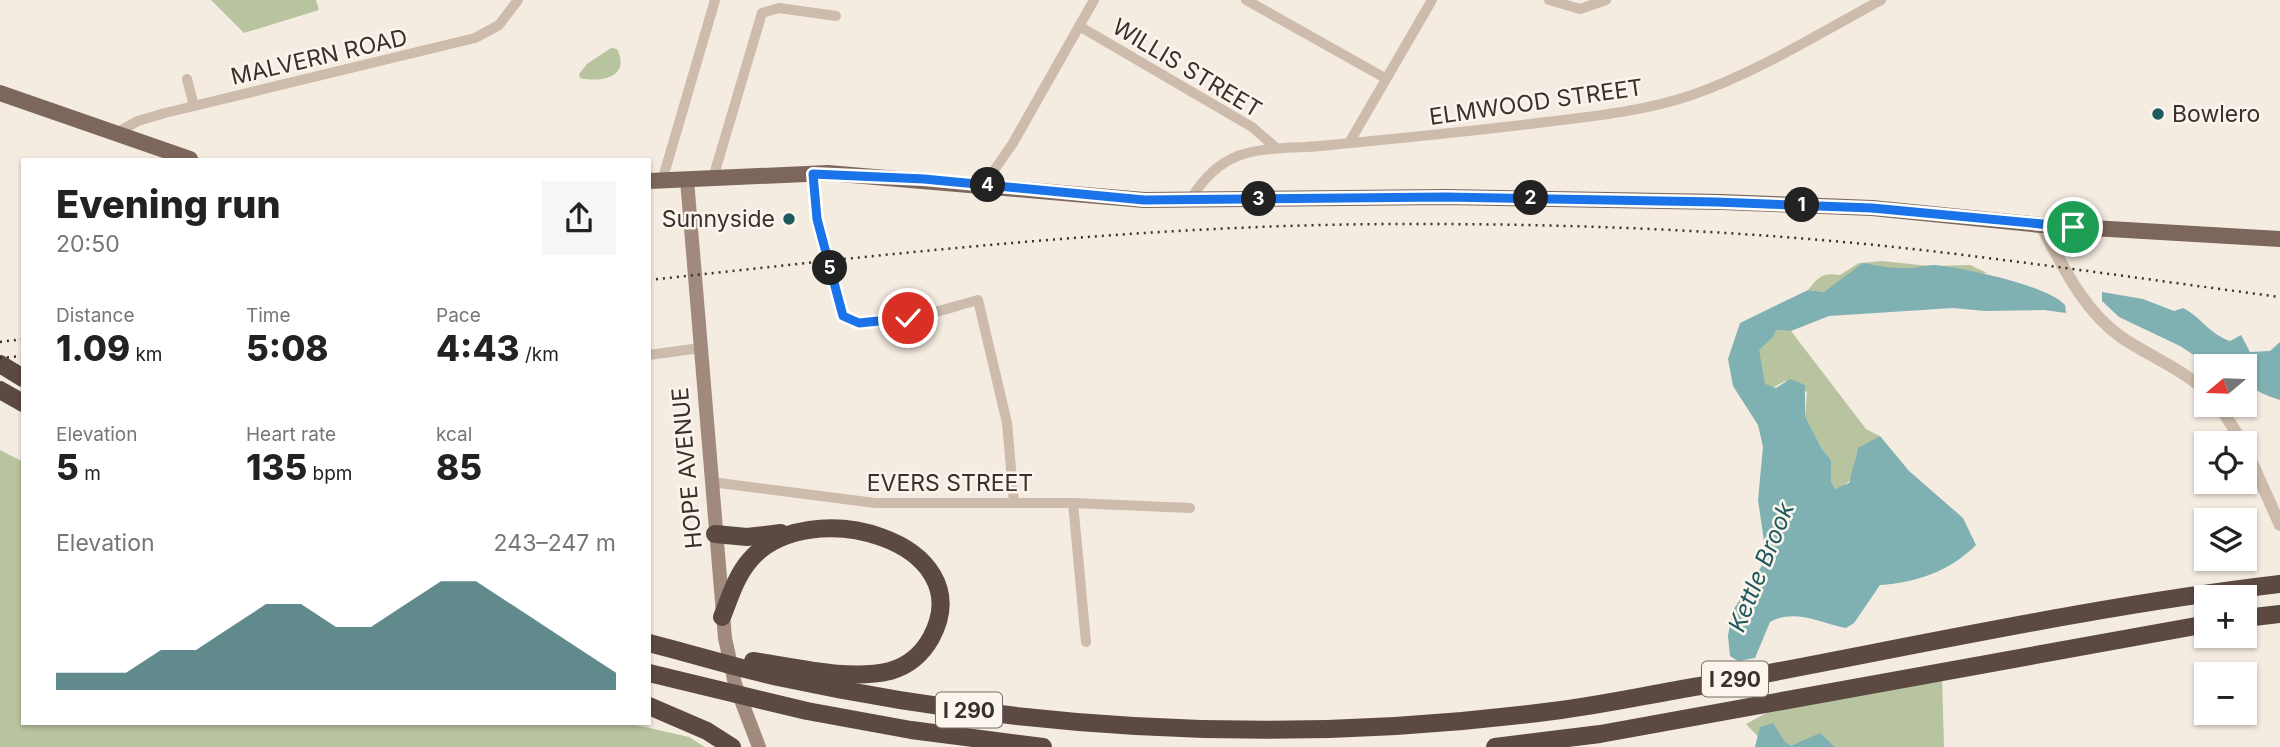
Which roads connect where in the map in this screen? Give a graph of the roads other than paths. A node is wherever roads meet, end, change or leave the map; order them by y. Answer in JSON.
{"nodes":[{"id":1,"x":518,"y":0,"type":"edge"},
{"id":2,"x":715,"y":0,"type":"edge"},
{"id":3,"x":1094,"y":0,"type":"edge"},
{"id":4,"x":1246,"y":0,"type":"edge"},
{"id":5,"x":1432,"y":0,"type":"edge"},
{"id":6,"x":1549,"y":0,"type":"edge"},
{"id":7,"x":1606,"y":0,"type":"edge"},
{"id":8,"x":1881,"y":0,"type":"edge"},
{"id":9,"x":836,"y":16,"type":"dead end"},
{"id":10,"x":1079,"y":26,"type":"junction"},
{"id":11,"x":1385,"y":78,"type":"junction"},
{"id":12,"x":187,"y":79,"type":"dead end"},
{"id":13,"x":0,"y":93,"type":"edge"},
{"id":14,"x":194,"y":106,"type":"junction"},
{"id":15,"x":116,"y":133,"type":"junction"},
{"id":16,"x":1349,"y":143,"type":"junction"},
{"id":17,"x":1273,"y":146,"type":"junction"},
{"id":18,"x":187,"y":158,"type":"edge"},
{"id":19,"x":813,"y":174,"type":"junction"},
{"id":20,"x":713,"y":178,"type":"junction"},
{"id":21,"x":687,"y":180,"type":"junction"},
{"id":22,"x":655,"y":181,"type":"edge"},
{"id":23,"x":984,"y":185,"type":"junction"},
{"id":24,"x":1191,"y":200,"type":"junction"},
{"id":25,"x":2041,"y":225,"type":"junction"},
{"id":26,"x":2280,"y":239,"type":"edge"},
{"id":27,"x":700,"y":348,"type":"junction"},
{"id":28,"x":651,"y":355,"type":"edge"},
{"id":29,"x":0,"y":364,"type":"edge"},
{"id":30,"x":21,"y":377,"type":"edge"},
{"id":31,"x":2194,"y":384,"type":"edge"},
{"id":32,"x":0,"y":390,"type":"edge"},
{"id":33,"x":21,"y":402,"type":"edge"},
{"id":34,"x":2257,"y":474,"type":"edge"},
{"id":35,"x":710,"y":482,"type":"junction"},
{"id":36,"x":1014,"y":503,"type":"junction"},
{"id":37,"x":1073,"y":503,"type":"junction"},
{"id":38,"x":1189,"y":508,"type":"dead end"},
{"id":39,"x":2280,"y":525,"type":"edge"},
{"id":40,"x":804,"y":530,"type":"junction"},
{"id":41,"x":715,"y":534,"type":"junction"},
{"id":42,"x":2280,"y":584,"type":"edge"},
{"id":43,"x":2280,"y":614,"type":"edge"},
{"id":44,"x":723,"y":617,"type":"junction"},
{"id":45,"x":2257,"y":617,"type":"edge"},
{"id":46,"x":2194,"y":626,"type":"edge"},
{"id":47,"x":1086,"y":642,"type":"dead end"},
{"id":48,"x":651,"y":643,"type":"edge"},
{"id":49,"x":754,"y":666,"type":"junction"},
{"id":50,"x":651,"y":674,"type":"edge"},
{"id":51,"x":651,"y":707,"type":"edge"},
{"id":52,"x":732,"y":747,"type":"edge"},
{"id":53,"x":759,"y":747,"type":"edge"},
{"id":54,"x":1043,"y":747,"type":"edge"},
{"id":55,"x":1495,"y":747,"type":"edge"}],
"edges":[{"from":1,"to":14,"type":"street","name":"MALVERN ROAD"},
{"from":2,"to":22,"type":"street"},
{"from":3,"to":10,"type":"street"},
{"from":4,"to":11,"type":"street"},
{"from":5,"to":11,"type":"street"},
{"from":6,"to":7,"type":"street"},
{"from":8,"to":16,"type":"street","name":"ELMWOOD STREET"},
{"from":9,"to":20,"type":"street"},
{"from":10,"to":17,"type":"street","name":"WILLIS STREET"},
{"from":10,"to":23,"type":"street"},
{"from":11,"to":16,"type":"street"},
{"from":12,"to":14,"type":"street"},
{"from":13,"to":15,"type":"main road"},
{"from":14,"to":15,"type":"street","name":"MALVERN ROAD"},
{"from":15,"to":18,"type":"main road"},
{"from":16,"to":17,"type":"street","name":"ELMWOOD STREET"},
{"from":17,"to":24,"type":"street","name":"ELMWOOD STREET"},
{"from":19,"to":20,"type":"main road"},
{"from":19,"to":23,"type":"main road"},
{"from":19,"to":36,"type":"street"},
{"from":20,"to":21,"type":"main road"},
{"from":21,"to":22,"type":"main road"},
{"from":21,"to":27,"type":"main road","name":"HOPE AVENUE"},
{"from":23,"to":24,"type":"main road"},
{"from":24,"to":25,"type":"main road"},
{"from":25,"to":26,"type":"main road"},
{"from":25,"to":31,"type":"street"},
{"from":27,"to":28,"type":"street"},
{"from":27,"to":35,"type":"main road","name":"HOPE AVENUE"},
{"from":29,"to":30,"type":"highway"},
{"from":32,"to":33,"type":"highway"},
{"from":34,"to":39,"type":"street"},
{"from":35,"to":36,"type":"street","name":"EVERS STREET"},
{"from":35,"to":41,"type":"main road","name":"HOPE AVENUE"},
{"from":36,"to":37,"type":"street","name":"EVERS STREET"},
{"from":37,"to":38,"type":"street","name":"EVERS STREET"},
{"from":37,"to":47,"type":"street"},
{"from":40,"to":41,"type":"highway"},
{"from":40,"to":44,"type":"highway"},
{"from":40,"to":49,"type":"highway"},
{"from":41,"to":44,"type":"main road","name":"HOPE AVENUE"},
{"from":42,"to":49,"type":"highway","number":"I 290"},
{"from":43,"to":45,"type":"highway"},
{"from":44,"to":53,"type":"main road","name":"HOPE AVENUE"},
{"from":46,"to":55,"type":"highway","number":"I 290"},
{"from":48,"to":49,"type":"highway","number":"I 290"},
{"from":50,"to":54,"type":"highway","number":"I 290"},
{"from":51,"to":52,"type":"highway"}]}
